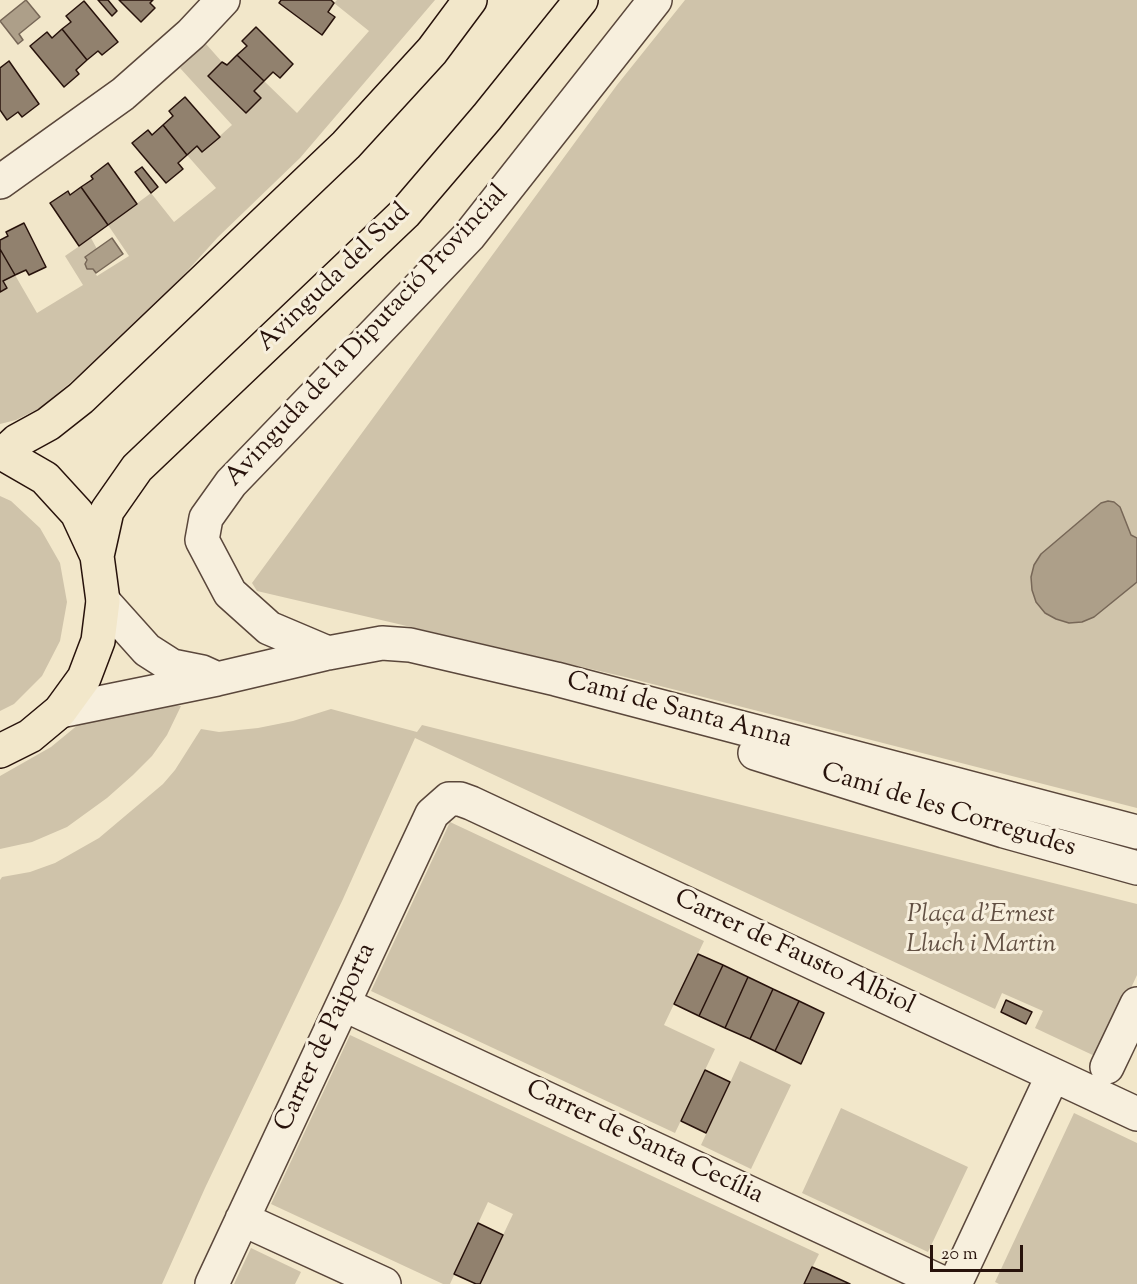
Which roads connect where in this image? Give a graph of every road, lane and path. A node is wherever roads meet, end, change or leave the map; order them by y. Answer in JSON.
{"nodes":[{"id":1,"x":223,"y":0,"type":"edge"},
{"id":2,"x":470,"y":0,"type":"edge"},
{"id":3,"x":581,"y":0,"type":"edge"},
{"id":4,"x":655,"y":0,"type":"edge"},
{"id":5,"x":0,"y":182,"type":"edge"},
{"id":6,"x":2,"y":453,"type":"edge"},
{"id":7,"x":97,"y":556,"type":"junction"},
{"id":8,"x":103,"y":601,"type":"junction"},
{"id":9,"x":328,"y":652,"type":"junction"},
{"id":10,"x":217,"y":679,"type":"junction"},
{"id":11,"x":556,"y":679,"type":"junction"},
{"id":12,"x":60,"y":711,"type":"junction"},
{"id":13,"x":0,"y":751,"type":"edge"},
{"id":14,"x":449,"y":799,"type":"joint"},
{"id":15,"x":1137,"y":832,"type":"edge"},
{"id":16,"x":1137,"y":868,"type":"edge"},
{"id":17,"x":342,"y":1004,"type":"junction"},
{"id":18,"x":1137,"y":1004,"type":"edge"},
{"id":19,"x":1107,"y":1067,"type":"dead end"},
{"id":20,"x":1053,"y":1075,"type":"junction"},
{"id":21,"x":1137,"y":1114,"type":"edge"},
{"id":22,"x":242,"y":1219,"type":"junction"},
{"id":23,"x":212,"y":1284,"type":"edge"},
{"id":24,"x":384,"y":1284,"type":"edge"},
{"id":25,"x":945,"y":1284,"type":"edge"},
{"id":26,"x":955,"y":1284,"type":"edge"}],
"edges":[{"from":1,"to":5,"type":"street"},
{"from":2,"to":6,"type":"main road"},
{"from":3,"to":7,"type":"main road","name":"Avinguda del Sud"},
{"from":4,"to":9,"type":"street","name":"Avinguda de la Diputació Provincial"},
{"from":6,"to":7,"type":"main road"},
{"from":7,"to":8,"type":"main road"},
{"from":8,"to":10,"type":"street"},
{"from":8,"to":12,"type":"main road"},
{"from":9,"to":10,"type":"street","name":"Camí de Santa Anna"},
{"from":9,"to":11,"type":"street","name":"Camí de Santa Anna"},
{"from":10,"to":12,"type":"street","name":"Camí de Santa Anna"},
{"from":11,"to":15,"type":"street","name":"Camí de Santa Anna"},
{"from":11,"to":16,"type":"street","name":"Camí de les Corregudes"},
{"from":12,"to":13,"type":"main road"},
{"from":14,"to":17,"type":"street","name":"Carrer de Paiporta"},
{"from":14,"to":20,"type":"street","name":"Carrer de Fausto Albiol"},
{"from":17,"to":22,"type":"street","name":"Carrer de Paiporta"},
{"from":17,"to":25,"type":"street","name":"Carrer de Santa Cecília"},
{"from":18,"to":19,"type":"street"},
{"from":20,"to":21,"type":"street","name":"Carrer de Fausto Albiol"},
{"from":20,"to":26,"type":"street"},
{"from":22,"to":23,"type":"street","name":"Carrer de Paiporta"},
{"from":22,"to":24,"type":"street"}]}
